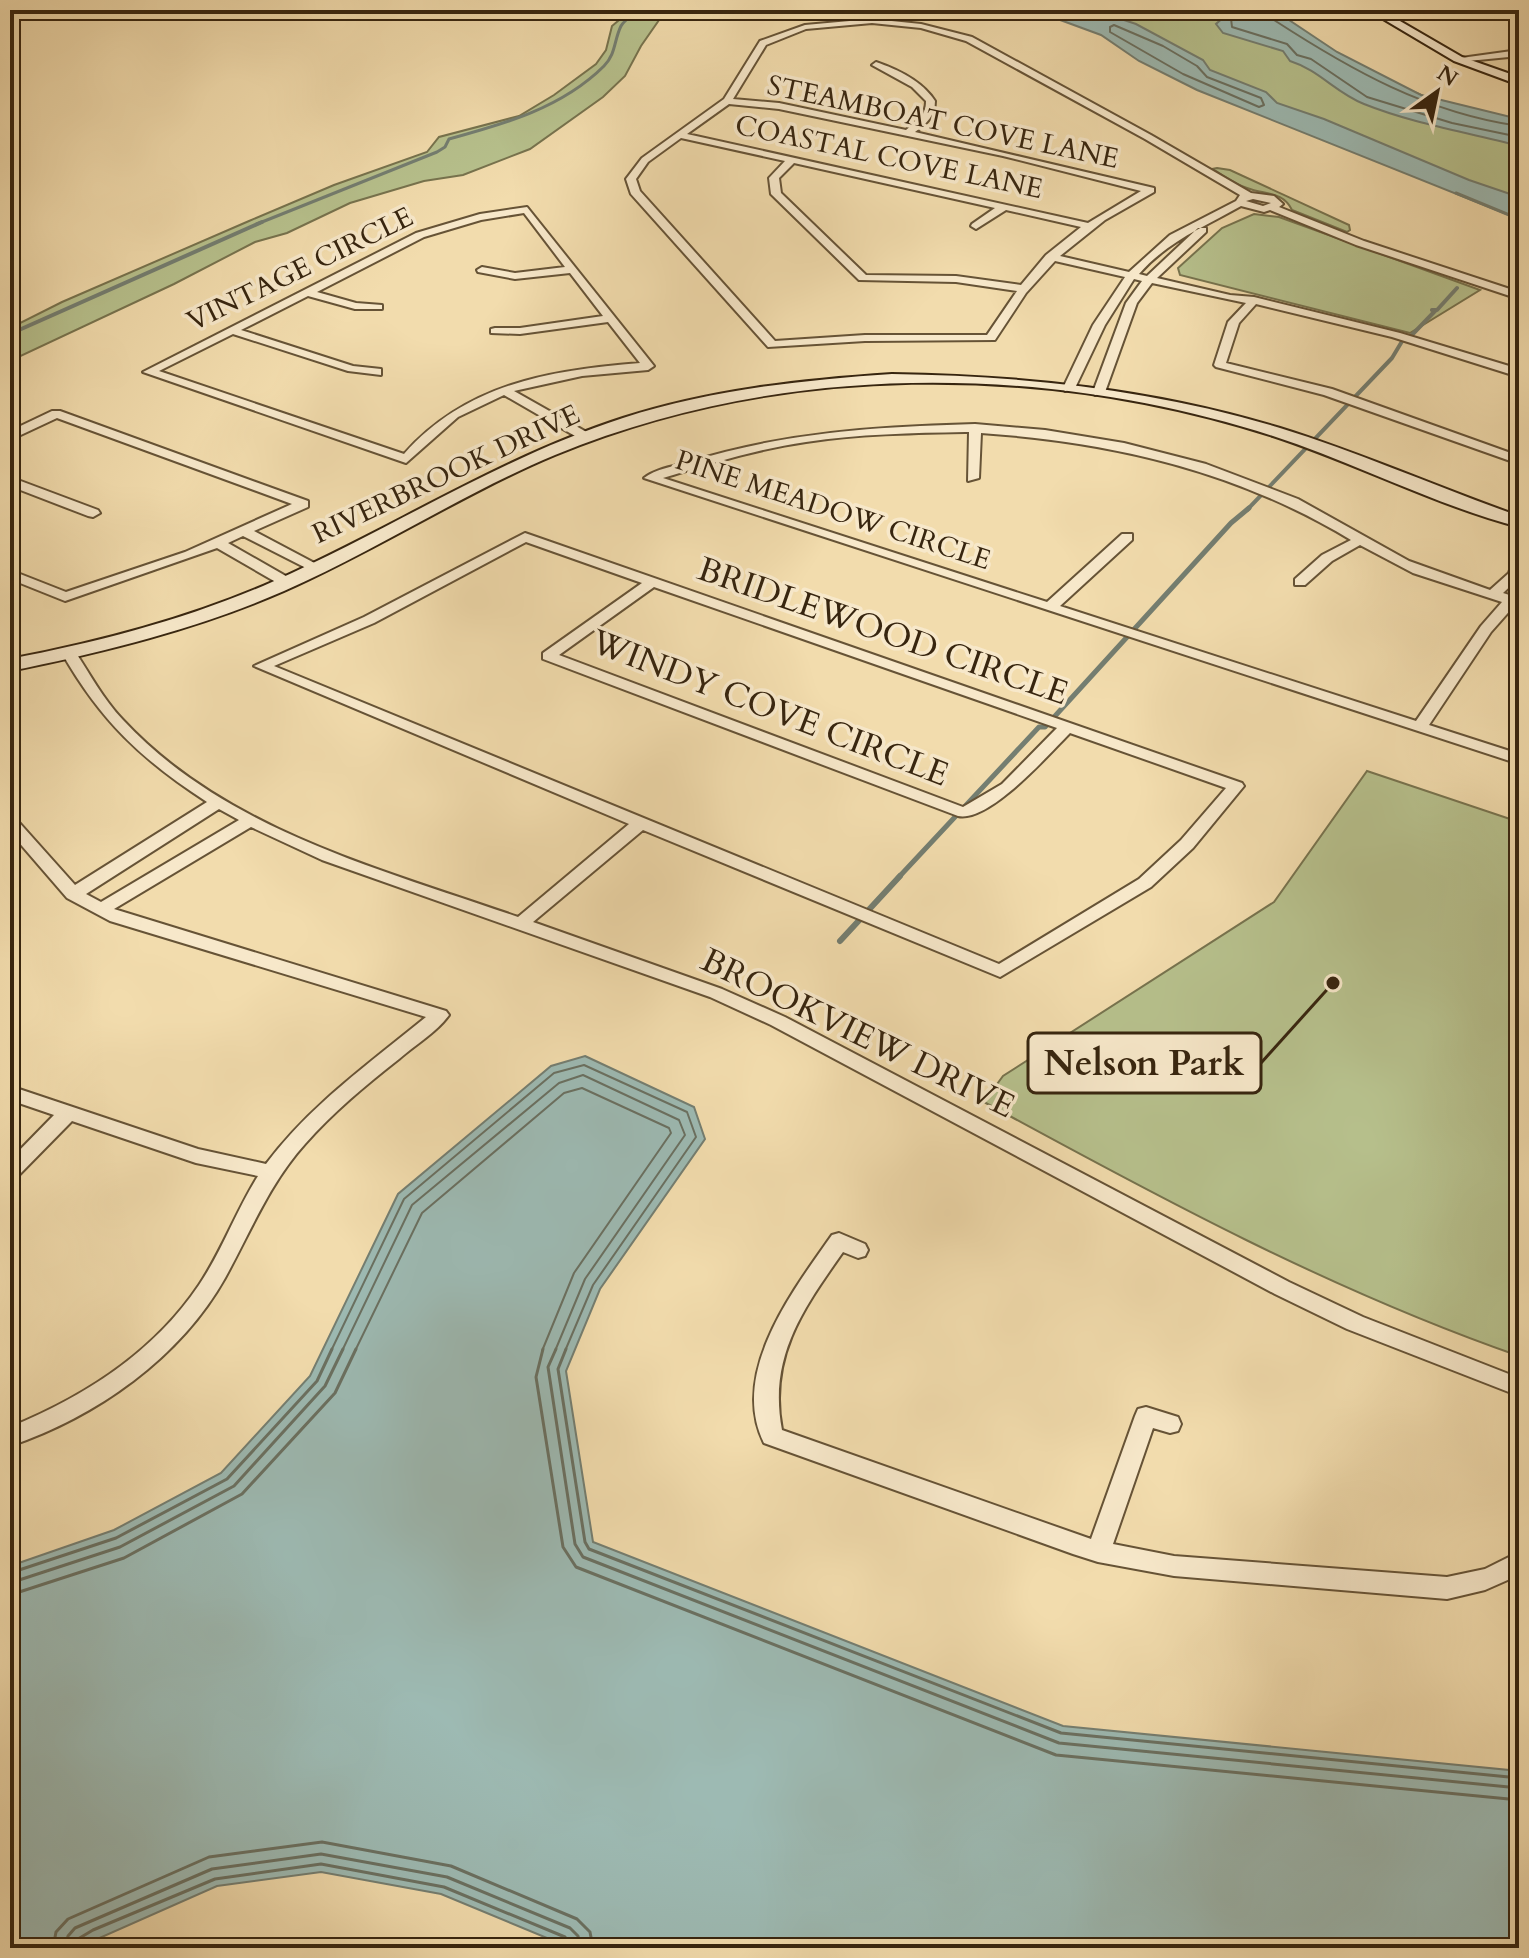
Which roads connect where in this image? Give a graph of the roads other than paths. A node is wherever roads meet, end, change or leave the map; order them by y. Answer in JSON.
{"nodes":[{"id":1,"x":829,"y":10,"type":"edge"},
{"id":2,"x":1373,"y":10,"type":"edge"},
{"id":3,"x":840,"y":22,"type":"junction"},
{"id":4,"x":1519,"y":53,"type":"edge"},
{"id":5,"x":1458,"y":59,"type":"junction"},
{"id":6,"x":876,"y":65,"type":"dead end"},
{"id":7,"x":1519,"y":81,"type":"edge"},
{"id":8,"x":727,"y":101,"type":"junction"},
{"id":9,"x":908,"y":133,"type":"junction"},
{"id":10,"x":680,"y":135,"type":"junction"},
{"id":11,"x":793,"y":160,"type":"junction"},
{"id":12,"x":1244,"y":200,"type":"junction"},
{"id":13,"x":1004,"y":207,"type":"junction"},
{"id":14,"x":1252,"y":208,"type":"junction"},
{"id":15,"x":1273,"y":208,"type":"junction"},
{"id":16,"x":976,"y":226,"type":"dead end"},
{"id":17,"x":1089,"y":226,"type":"junction"},
{"id":18,"x":1054,"y":253,"type":"junction"},
{"id":19,"x":573,"y":269,"type":"junction"},
{"id":20,"x":482,"y":270,"type":"dead end"},
{"id":21,"x":1133,"y":272,"type":"junction"},
{"id":22,"x":1153,"y":277,"type":"junction"},
{"id":23,"x":1022,"y":288,"type":"junction"},
{"id":24,"x":306,"y":292,"type":"junction"},
{"id":25,"x":1519,"y":296,"type":"edge"},
{"id":26,"x":1254,"y":300,"type":"junction"},
{"id":27,"x":378,"y":307,"type":"dead end"},
{"id":28,"x":610,"y":318,"type":"junction"},
{"id":29,"x":231,"y":330,"type":"junction"},
{"id":30,"x":495,"y":331,"type":"dead end"},
{"id":31,"x":377,"y":372,"type":"dead end"},
{"id":32,"x":1519,"y":373,"type":"edge"},
{"id":33,"x":1069,"y":388,"type":"junction"},
{"id":34,"x":505,"y":391,"type":"junction"},
{"id":35,"x":1099,"y":392,"type":"junction"},
{"id":36,"x":975,"y":428,"type":"junction"},
{"id":37,"x":10,"y":436,"type":"edge"},
{"id":38,"x":586,"y":437,"type":"junction"},
{"id":39,"x":1519,"y":460,"type":"edge"},
{"id":40,"x":973,"y":478,"type":"dead end"},
{"id":41,"x":10,"y":481,"type":"edge"},
{"id":42,"x":93,"y":513,"type":"dead end"},
{"id":43,"x":1519,"y":522,"type":"edge"},
{"id":44,"x":244,"y":531,"type":"junction"},
{"id":45,"x":1127,"y":537,"type":"dead end"},
{"id":46,"x":1362,"y":539,"type":"junction"},
{"id":47,"x":218,"y":543,"type":"junction"},
{"id":48,"x":268,"y":543,"type":"junction"},
{"id":49,"x":239,"y":555,"type":"junction"},
{"id":50,"x":1519,"y":561,"type":"edge"},
{"id":51,"x":315,"y":567,"type":"junction"},
{"id":52,"x":10,"y":574,"type":"edge"},
{"id":53,"x":1516,"y":577,"type":"edge"},
{"id":54,"x":286,"y":582,"type":"junction"},
{"id":55,"x":652,"y":582,"type":"junction"},
{"id":56,"x":1300,"y":582,"type":"dead end"},
{"id":57,"x":1493,"y":595,"type":"junction"},
{"id":58,"x":1515,"y":602,"type":"edge"},
{"id":59,"x":1050,"y":607,"type":"junction"},
{"id":60,"x":69,"y":653,"type":"junction"},
{"id":61,"x":10,"y":665,"type":"edge"},
{"id":62,"x":1067,"y":727,"type":"junction"},
{"id":63,"x":1420,"y":727,"type":"junction"},
{"id":64,"x":1519,"y":759,"type":"edge"},
{"id":65,"x":217,"y":803,"type":"junction"},
{"id":66,"x":251,"y":820,"type":"junction"},
{"id":67,"x":10,"y":822,"type":"edge"},
{"id":68,"x":641,"y":823,"type":"junction"},
{"id":69,"x":117,"y":868,"type":"junction"},
{"id":70,"x":144,"y":884,"type":"junction"},
{"id":71,"x":73,"y":894,"type":"junction"},
{"id":72,"x":102,"y":909,"type":"junction"},
{"id":73,"x":521,"y":924,"type":"junction"},
{"id":74,"x":10,"y":1093,"type":"edge"},
{"id":75,"x":68,"y":1113,"type":"junction"},
{"id":76,"x":10,"y":1172,"type":"edge"},
{"id":77,"x":272,"y":1172,"type":"junction"},
{"id":78,"x":858,"y":1250,"type":"dead end"},
{"id":79,"x":1519,"y":1387,"type":"edge"},
{"id":80,"x":1170,"y":1424,"type":"dead end"},
{"id":81,"x":10,"y":1437,"type":"edge"},
{"id":82,"x":1098,"y":1552,"type":"junction"},
{"id":83,"x":1519,"y":1562,"type":"edge"}],
"edges":[{"from":1,"to":3,"type":"street"},
{"from":2,"to":5,"type":"street"},
{"from":3,"to":8,"type":"street"},
{"from":3,"to":12,"type":"street"},
{"from":4,"to":5,"type":"street"},
{"from":5,"to":7,"type":"street"},
{"from":6,"to":9,"type":"street"},
{"from":8,"to":9,"type":"street","name":"STEAMBOAT COVE LANE"},
{"from":8,"to":10,"type":"street"},
{"from":9,"to":17,"type":"street","name":"STEAMBOAT COVE LANE"},
{"from":10,"to":11,"type":"street","name":"COASTAL COVE LANE"},
{"from":10,"to":23,"type":"street"},
{"from":11,"to":13,"type":"street","name":"COASTAL COVE LANE"},
{"from":11,"to":23,"type":"street"},
{"from":12,"to":14,"type":"street"},
{"from":12,"to":15,"type":"street"},
{"from":12,"to":21,"type":"street"},
{"from":13,"to":16,"type":"street"},
{"from":13,"to":17,"type":"street","name":"COASTAL COVE LANE"},
{"from":14,"to":15,"type":"street"},
{"from":14,"to":22,"type":"street"},
{"from":15,"to":25,"type":"street"},
{"from":17,"to":18,"type":"street"},
{"from":18,"to":21,"type":"street"},
{"from":18,"to":23,"type":"street"},
{"from":19,"to":20,"type":"street"},
{"from":19,"to":24,"type":"street","name":"VINTAGE CIRCLE"},
{"from":19,"to":28,"type":"street","name":"VINTAGE CIRCLE"},
{"from":21,"to":22,"type":"street"},
{"from":21,"to":33,"type":"street"},
{"from":22,"to":26,"type":"street"},
{"from":22,"to":35,"type":"street"},
{"from":24,"to":27,"type":"street"},
{"from":24,"to":29,"type":"street","name":"VINTAGE CIRCLE"},
{"from":26,"to":32,"type":"street"},
{"from":26,"to":39,"type":"street"},
{"from":28,"to":30,"type":"street"},
{"from":28,"to":34,"type":"street","name":"VINTAGE CIRCLE"},
{"from":29,"to":31,"type":"street"},
{"from":29,"to":34,"type":"street","name":"VINTAGE CIRCLE"},
{"from":33,"to":35,"type":"street","name":"RIVERBROOK DRIVE"},
{"from":33,"to":38,"type":"street","name":"RIVERBROOK DRIVE"},
{"from":34,"to":38,"type":"street"},
{"from":35,"to":43,"type":"street","name":"RIVERBROOK DRIVE"},
{"from":36,"to":40,"type":"street"},
{"from":36,"to":46,"type":"street","name":"PINE MEADOW CIRCLE"},
{"from":36,"to":59,"type":"street","name":"PINE MEADOW CIRCLE"},
{"from":37,"to":44,"type":"street"},
{"from":38,"to":51,"type":"street","name":"RIVERBROOK DRIVE"},
{"from":41,"to":42,"type":"street"},
{"from":44,"to":47,"type":"street"},
{"from":44,"to":48,"type":"street"},
{"from":45,"to":59,"type":"street"},
{"from":46,"to":56,"type":"street"},
{"from":46,"to":57,"type":"street","name":"PINE MEADOW CIRCLE"},
{"from":47,"to":49,"type":"street"},
{"from":47,"to":52,"type":"street"},
{"from":48,"to":49,"type":"street"},
{"from":48,"to":51,"type":"street"},
{"from":49,"to":54,"type":"street"},
{"from":50,"to":53,"type":"street"},
{"from":51,"to":54,"type":"street","name":"RIVERBROOK DRIVE"},
{"from":53,"to":57,"type":"street"},
{"from":54,"to":60,"type":"street","name":"RIVERBROOK DRIVE"},
{"from":55,"to":62,"type":"street","name":"BRIDLEWOOD CIRCLE"},
{"from":55,"to":62,"type":"street","name":"WINDY COVE CIRCLE"},
{"from":55,"to":68,"type":"street","name":"BRIDLEWOOD CIRCLE"},
{"from":57,"to":58,"type":"street","name":"PINE MEADOW CIRCLE"},
{"from":58,"to":63,"type":"street"},
{"from":59,"to":63,"type":"street","name":"PINE MEADOW CIRCLE"},
{"from":60,"to":61,"type":"street","name":"RIVERBROOK DRIVE"},
{"from":60,"to":65,"type":"street","name":"BROOKVIEW DRIVE"},
{"from":62,"to":68,"type":"street","name":"BRIDLEWOOD CIRCLE"},
{"from":63,"to":64,"type":"street","name":"PINE MEADOW CIRCLE"},
{"from":65,"to":66,"type":"street","name":"BROOKVIEW DRIVE"},
{"from":65,"to":69,"type":"street"},
{"from":66,"to":70,"type":"street"},
{"from":66,"to":73,"type":"street","name":"BROOKVIEW DRIVE"},
{"from":67,"to":71,"type":"street"},
{"from":68,"to":73,"type":"street"},
{"from":69,"to":70,"type":"street"},
{"from":69,"to":71,"type":"street"},
{"from":70,"to":72,"type":"street"},
{"from":71,"to":72,"type":"street"},
{"from":72,"to":77,"type":"street"},
{"from":73,"to":79,"type":"street","name":"BROOKVIEW DRIVE"},
{"from":74,"to":75,"type":"street"},
{"from":75,"to":76,"type":"street"},
{"from":75,"to":77,"type":"street"},
{"from":77,"to":81,"type":"street"},
{"from":78,"to":82,"type":"street"},
{"from":80,"to":82,"type":"street"},
{"from":82,"to":83,"type":"street"}]}
